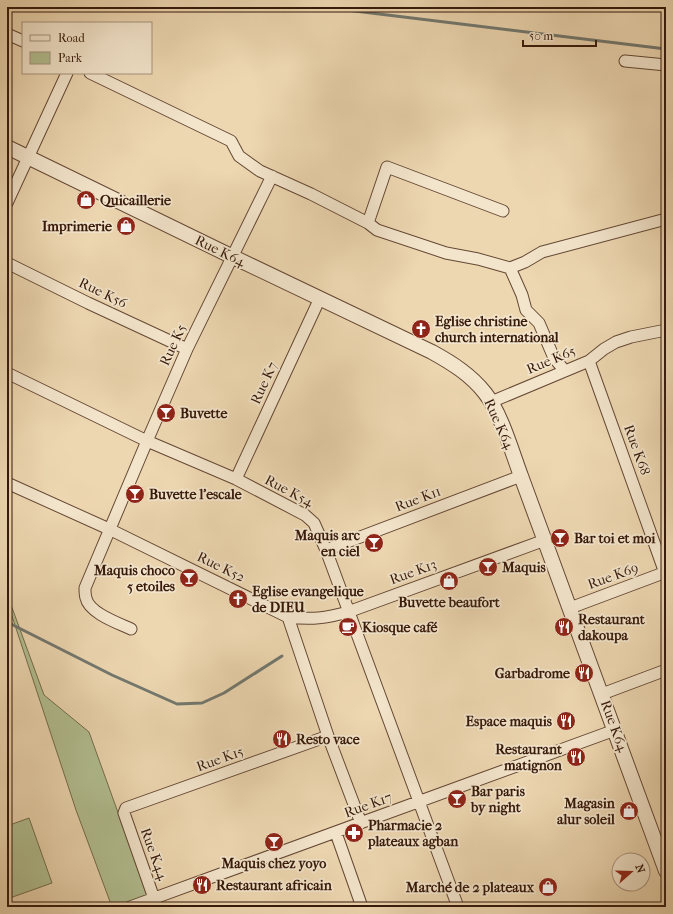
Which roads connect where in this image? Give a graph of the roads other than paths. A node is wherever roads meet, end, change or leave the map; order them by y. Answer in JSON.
{"nodes":[{"id":1,"x":7,"y":34,"type":"edge"},
{"id":2,"x":22,"y":41,"type":"edge"},
{"id":3,"x":625,"y":61,"type":"dead end"},
{"id":4,"x":666,"y":65,"type":"edge"},
{"id":5,"x":66,"y":74,"type":"edge"},
{"id":6,"x":92,"y":74,"type":"edge"},
{"id":7,"x":7,"y":147,"type":"edge"},
{"id":8,"x":28,"y":157,"type":"junction"},
{"id":9,"x":272,"y":176,"type":"junction"},
{"id":10,"x":7,"y":203,"type":"edge"},
{"id":11,"x":503,"y":210,"type":"dead end"},
{"id":12,"x":666,"y":219,"type":"edge"},
{"id":13,"x":368,"y":223,"type":"junction"},
{"id":14,"x":231,"y":256,"type":"junction"},
{"id":15,"x":7,"y":263,"type":"edge"},
{"id":16,"x":510,"y":268,"type":"junction"},
{"id":17,"x":320,"y":298,"type":"junction"},
{"id":18,"x":666,"y":330,"type":"edge"},
{"id":19,"x":187,"y":350,"type":"junction"},
{"id":20,"x":589,"y":361,"type":"junction"},
{"id":21,"x":565,"y":371,"type":"junction"},
{"id":22,"x":7,"y":372,"type":"edge"},
{"id":23,"x":491,"y":402,"type":"junction"},
{"id":24,"x":147,"y":441,"type":"junction"},
{"id":25,"x":521,"y":476,"type":"junction"},
{"id":26,"x":236,"y":479,"type":"junction"},
{"id":27,"x":7,"y":483,"type":"edge"},
{"id":28,"x":109,"y":529,"type":"junction"},
{"id":29,"x":545,"y":540,"type":"junction"},
{"id":30,"x":326,"y":550,"type":"junction"},
{"id":31,"x":665,"y":573,"type":"edge"},
{"id":32,"x":570,"y":608,"type":"junction"},
{"id":33,"x":348,"y":612,"type":"junction"},
{"id":34,"x":288,"y":617,"type":"junction"},
{"id":35,"x":131,"y":629,"type":"dead end"},
{"id":36,"x":666,"y":670,"type":"edge"},
{"id":37,"x":602,"y":694,"type":"junction"},
{"id":38,"x":616,"y":730,"type":"junction"},
{"id":39,"x":328,"y":736,"type":"junction"},
{"id":40,"x":420,"y":802,"type":"junction"},
{"id":41,"x":124,"y":810,"type":"joint"},
{"id":42,"x":361,"y":823,"type":"junction"},
{"id":43,"x":336,"y":832,"type":"junction"},
{"id":44,"x":666,"y":870,"type":"edge"},
{"id":45,"x":156,"y":902,"type":"edge"},
{"id":46,"x":130,"y":907,"type":"edge"},
{"id":47,"x":362,"y":907,"type":"edge"},
{"id":48,"x":458,"y":907,"type":"edge"}],
"edges":[{"from":1,"to":2,"type":"street"},
{"from":3,"to":4,"type":"street"},
{"from":5,"to":8,"type":"street"},
{"from":6,"to":9,"type":"street"},
{"from":7,"to":8,"type":"street","name":"Rue K64"},
{"from":8,"to":10,"type":"street"},
{"from":8,"to":14,"type":"street","name":"Rue K64"},
{"from":9,"to":13,"type":"street"},
{"from":9,"to":14,"type":"street","name":"Rue K5"},
{"from":11,"to":13,"type":"street"},
{"from":12,"to":16,"type":"street"},
{"from":13,"to":16,"type":"street"},
{"from":14,"to":17,"type":"street","name":"Rue K64"},
{"from":14,"to":19,"type":"street","name":"Rue K5"},
{"from":15,"to":19,"type":"street","name":"Rue K56"},
{"from":16,"to":21,"type":"street"},
{"from":17,"to":23,"type":"street","name":"Rue K64"},
{"from":17,"to":26,"type":"street","name":"Rue K7"},
{"from":18,"to":20,"type":"street","name":"Rue K65"},
{"from":19,"to":24,"type":"street","name":"Rue K5"},
{"from":20,"to":21,"type":"street","name":"Rue K65"},
{"from":20,"to":31,"type":"street","name":"Rue K68"},
{"from":21,"to":23,"type":"street","name":"Rue K65"},
{"from":22,"to":24,"type":"street","name":"Rue K54"},
{"from":23,"to":25,"type":"street","name":"Rue K64"},
{"from":24,"to":26,"type":"street","name":"Rue K54"},
{"from":24,"to":28,"type":"street","name":"Rue K5"},
{"from":25,"to":29,"type":"street","name":"Rue K64"},
{"from":25,"to":30,"type":"street","name":"Rue K11"},
{"from":26,"to":30,"type":"street","name":"Rue K54"},
{"from":27,"to":28,"type":"street","name":"Rue K52"},
{"from":28,"to":34,"type":"street","name":"Rue K52"},
{"from":28,"to":35,"type":"street","name":"Rue K5"},
{"from":29,"to":32,"type":"street","name":"Rue K64"},
{"from":29,"to":33,"type":"street","name":"Rue K13"},
{"from":30,"to":33,"type":"street","name":"Rue K54"},
{"from":31,"to":32,"type":"street","name":"Rue K69"},
{"from":32,"to":37,"type":"street","name":"Rue K64"},
{"from":33,"to":34,"type":"street","name":"Rue K13"},
{"from":33,"to":40,"type":"street","name":"Rue K54"},
{"from":34,"to":39,"type":"street"},
{"from":36,"to":37,"type":"street"},
{"from":37,"to":38,"type":"street","name":"Rue K64"},
{"from":38,"to":40,"type":"street","name":"Rue K17"},
{"from":38,"to":44,"type":"street","name":"Rue K64"},
{"from":39,"to":41,"type":"street","name":"Rue K15"},
{"from":39,"to":42,"type":"street"},
{"from":40,"to":42,"type":"street","name":"Rue K17"},
{"from":40,"to":48,"type":"street","name":"Rue K54"},
{"from":41,"to":45,"type":"street","name":"Rue K44"},
{"from":42,"to":43,"type":"street","name":"Rue K17"},
{"from":43,"to":45,"type":"street","name":"Rue K17"},
{"from":43,"to":47,"type":"street"},
{"from":45,"to":46,"type":"street","name":"Rue K17"}]}
